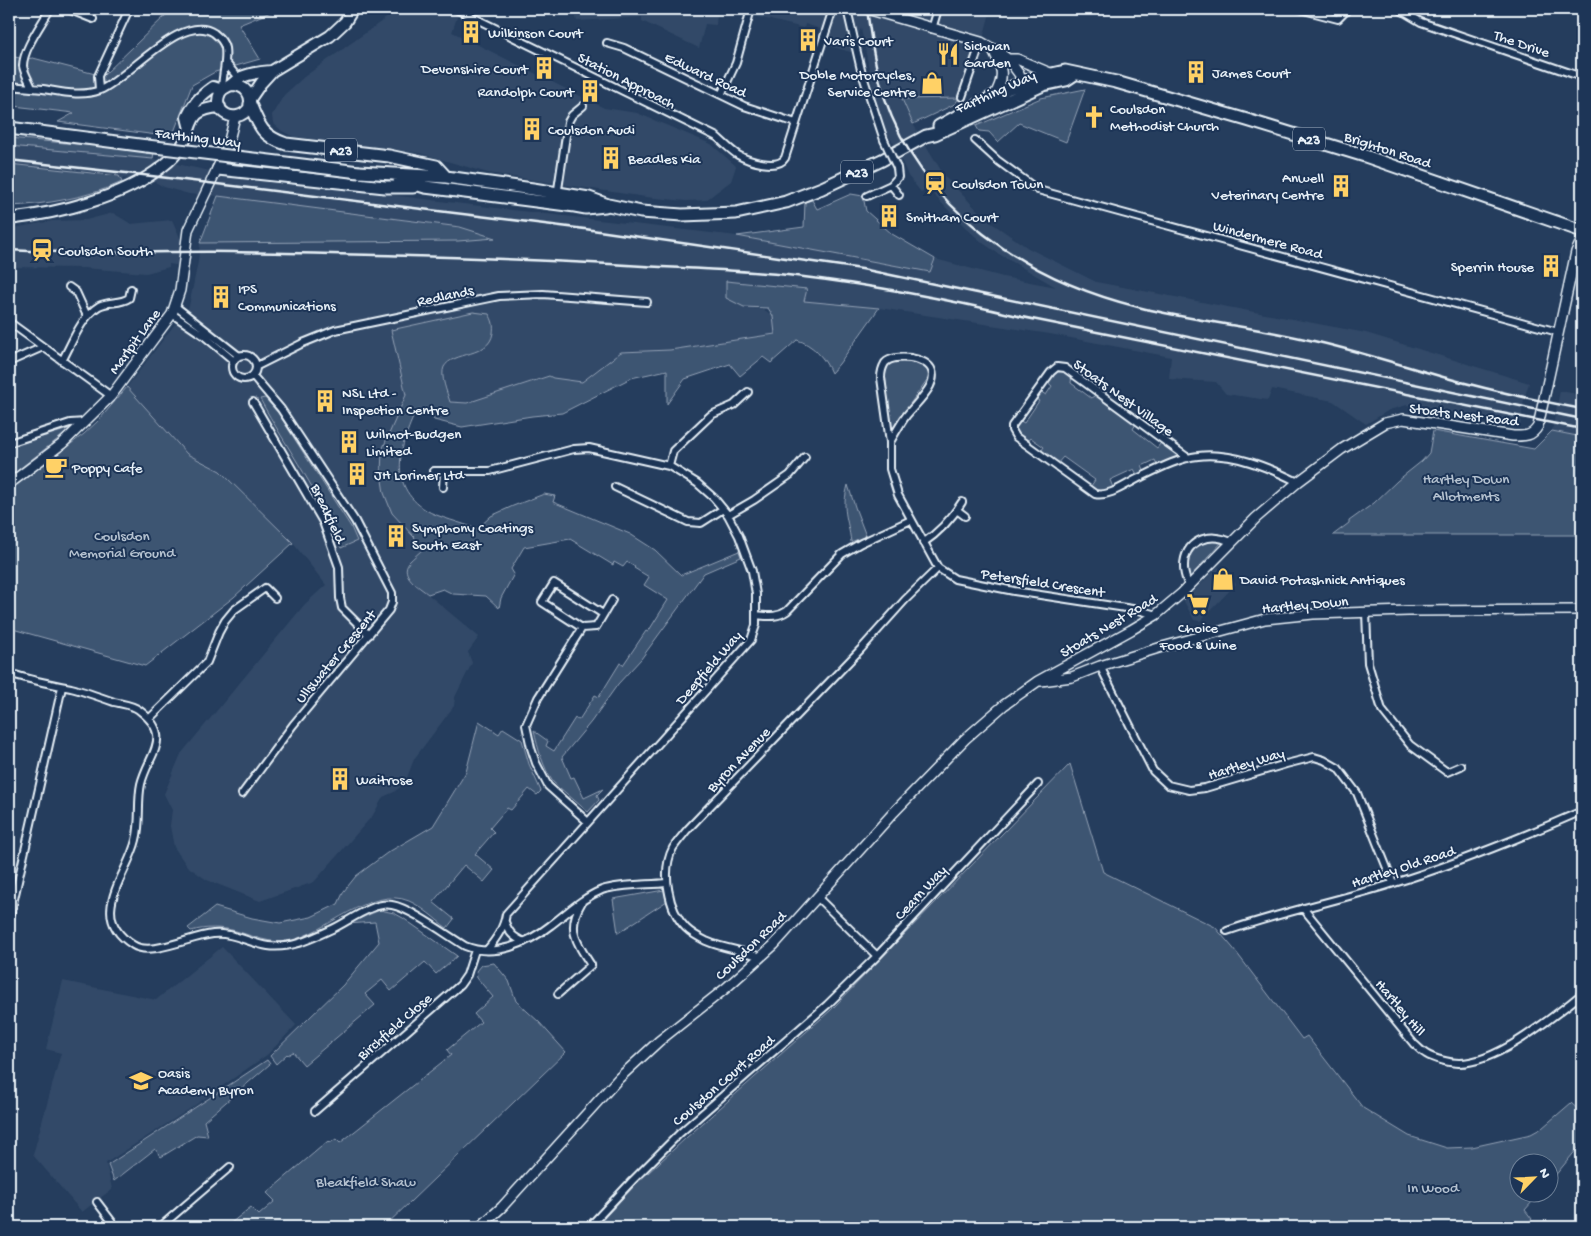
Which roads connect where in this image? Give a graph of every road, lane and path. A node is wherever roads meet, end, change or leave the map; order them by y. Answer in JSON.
{"nodes":[{"id":1,"x":50,"y":9,"type":"edge"},
{"id":2,"x":68,"y":9,"type":"edge"},
{"id":3,"x":129,"y":9,"type":"edge"},
{"id":4,"x":353,"y":9,"type":"edge"},
{"id":5,"x":456,"y":9,"type":"edge"},
{"id":6,"x":751,"y":9,"type":"edge"},
{"id":7,"x":833,"y":9,"type":"edge"},
{"id":8,"x":846,"y":9,"type":"edge"},
{"id":9,"x":867,"y":9,"type":"edge"},
{"id":10,"x":938,"y":9,"type":"edge"},
{"id":11,"x":1300,"y":9,"type":"edge"},
{"id":12,"x":1348,"y":9,"type":"edge"},
{"id":13,"x":1399,"y":9,"type":"edge"},
{"id":14,"x":93,"y":19,"type":"dead end"},
{"id":15,"x":932,"y":29,"type":"junction"},
{"id":16,"x":981,"y":42,"type":"junction"},
{"id":17,"x":607,"y":44,"type":"dead end"},
{"id":18,"x":992,"y":48,"type":"junction"},
{"id":19,"x":1008,"y":59,"type":"junction"},
{"id":20,"x":225,"y":62,"type":"junction"},
{"id":21,"x":272,"y":71,"type":"junction"},
{"id":22,"x":1050,"y":73,"type":"junction"},
{"id":23,"x":1075,"y":74,"type":"junction"},
{"id":24,"x":1582,"y":77,"type":"edge"},
{"id":25,"x":231,"y":84,"type":"junction"},
{"id":26,"x":9,"y":86,"type":"edge"},
{"id":27,"x":32,"y":88,"type":"junction"},
{"id":28,"x":1024,"y":88,"type":"junction"},
{"id":29,"x":99,"y":90,"type":"junction"},
{"id":30,"x":720,"y":96,"type":"junction"},
{"id":31,"x":994,"y":96,"type":"junction"},
{"id":32,"x":249,"y":97,"type":"junction"},
{"id":33,"x":962,"y":97,"type":"dead end"},
{"id":34,"x":583,"y":106,"type":"dead end"},
{"id":35,"x":220,"y":107,"type":"junction"},
{"id":36,"x":235,"y":117,"type":"junction"},
{"id":37,"x":796,"y":123,"type":"junction"},
{"id":38,"x":189,"y":126,"type":"junction"},
{"id":39,"x":9,"y":128,"type":"edge"},
{"id":40,"x":926,"y":136,"type":"junction"},
{"id":41,"x":975,"y":140,"type":"dead end"},
{"id":42,"x":218,"y":169,"type":"junction"},
{"id":43,"x":383,"y":174,"type":"junction"},
{"id":44,"x":446,"y":177,"type":"junction"},
{"id":45,"x":891,"y":185,"type":"junction"},
{"id":46,"x":425,"y":187,"type":"junction"},
{"id":47,"x":899,"y":195,"type":"dead end"},
{"id":48,"x":867,"y":196,"type":"dead end"},
{"id":49,"x":556,"y":199,"type":"junction"},
{"id":50,"x":9,"y":219,"type":"edge"},
{"id":51,"x":1582,"y":231,"type":"edge"},
{"id":52,"x":1582,"y":239,"type":"edge"},
{"id":53,"x":69,"y":287,"type":"dead end"},
{"id":54,"x":131,"y":289,"type":"dead end"},
{"id":55,"x":647,"y":302,"type":"dead end"},
{"id":56,"x":174,"y":310,"type":"junction"},
{"id":57,"x":87,"y":316,"type":"junction"},
{"id":58,"x":9,"y":322,"type":"edge"},
{"id":59,"x":1558,"y":332,"type":"junction"},
{"id":60,"x":43,"y":347,"type":"junction"},
{"id":61,"x":236,"y":359,"type":"junction"},
{"id":62,"x":62,"y":361,"type":"junction"},
{"id":63,"x":9,"y":362,"type":"edge"},
{"id":64,"x":257,"y":366,"type":"junction"},
{"id":65,"x":253,"y":376,"type":"junction"},
{"id":66,"x":748,"y":392,"type":"dead end"},
{"id":67,"x":111,"y":396,"type":"junction"},
{"id":68,"x":253,"y":402,"type":"dead end"},
{"id":69,"x":86,"y":422,"type":"junction"},
{"id":70,"x":890,"y":442,"type":"junction"},
{"id":71,"x":9,"y":444,"type":"edge"},
{"id":72,"x":805,"y":457,"type":"dead end"},
{"id":73,"x":1188,"y":458,"type":"junction"},
{"id":74,"x":668,"y":466,"type":"junction"},
{"id":75,"x":434,"y":471,"type":"dead end"},
{"id":76,"x":444,"y":471,"type":"junction"},
{"id":77,"x":1298,"y":482,"type":"junction"},
{"id":78,"x":9,"y":484,"type":"edge"},
{"id":79,"x":443,"y":487,"type":"dead end"},
{"id":80,"x":615,"y":487,"type":"dead end"},
{"id":81,"x":962,"y":502,"type":"dead end"},
{"id":82,"x":723,"y":509,"type":"junction"},
{"id":83,"x":957,"y":510,"type":"junction"},
{"id":84,"x":728,"y":516,"type":"junction"},
{"id":85,"x":965,"y":516,"type":"dead end"},
{"id":86,"x":911,"y":520,"type":"junction"},
{"id":87,"x":1231,"y":542,"type":"junction"},
{"id":88,"x":923,"y":543,"type":"junction"},
{"id":89,"x":938,"y":568,"type":"junction"},
{"id":90,"x":1189,"y":587,"type":"junction"},
{"id":91,"x":275,"y":598,"type":"dead end"},
{"id":92,"x":612,"y":600,"type":"dead end"},
{"id":93,"x":1582,"y":610,"type":"edge"},
{"id":94,"x":1366,"y":612,"type":"junction"},
{"id":95,"x":603,"y":614,"type":"junction"},
{"id":96,"x":1156,"y":614,"type":"junction"},
{"id":97,"x":756,"y":615,"type":"junction"},
{"id":98,"x":582,"y":628,"type":"junction"},
{"id":99,"x":369,"y":635,"type":"junction"},
{"id":100,"x":1100,"y":666,"type":"junction"},
{"id":101,"x":9,"y":673,"type":"edge"},
{"id":102,"x":1038,"y":682,"type":"junction"},
{"id":103,"x":62,"y":687,"type":"junction"},
{"id":104,"x":149,"y":719,"type":"junction"},
{"id":105,"x":1461,"y":766,"type":"dead end"},
{"id":106,"x":1038,"y":784,"type":"dead end"},
{"id":107,"x":242,"y":794,"type":"dead end"},
{"id":108,"x":1582,"y":811,"type":"edge"},
{"id":109,"x":588,"y":822,"type":"junction"},
{"id":110,"x":667,"y":883,"type":"junction"},
{"id":111,"x":1393,"y":884,"type":"junction"},
{"id":112,"x":817,"y":897,"type":"junction"},
{"id":113,"x":583,"y":901,"type":"junction"},
{"id":114,"x":1303,"y":908,"type":"junction"},
{"id":115,"x":9,"y":921,"type":"edge"},
{"id":116,"x":505,"y":922,"type":"junction"},
{"id":117,"x":1227,"y":931,"type":"dead end"},
{"id":118,"x":524,"y":942,"type":"junction"},
{"id":119,"x":475,"y":950,"type":"junction"},
{"id":120,"x":488,"y":950,"type":"junction"},
{"id":121,"x":877,"y":956,"type":"junction"},
{"id":122,"x":761,"y":957,"type":"junction"},
{"id":123,"x":558,"y":994,"type":"dead end"},
{"id":124,"x":1582,"y":994,"type":"edge"},
{"id":125,"x":314,"y":1111,"type":"dead end"},
{"id":126,"x":230,"y":1167,"type":"dead end"},
{"id":127,"x":97,"y":1202,"type":"dead end"},
{"id":128,"x":116,"y":1227,"type":"edge"},
{"id":129,"x":160,"y":1227,"type":"edge"},
{"id":130,"x":480,"y":1227,"type":"edge"},
{"id":131,"x":589,"y":1227,"type":"edge"}],
"edges":[{"from":1,"to":27,"type":"street"},
{"from":2,"to":14,"type":"street"},
{"from":3,"to":29,"type":"street"},
{"from":4,"to":21,"type":"main road"},
{"from":5,"to":37,"type":"street","name":"Station Approach"},
{"from":6,"to":30,"type":"street"},
{"from":7,"to":37,"type":"street"},
{"from":8,"to":45,"type":"street","bridge":true},
{"from":9,"to":15,"type":"main road","name":"Brighton Road"},
{"from":10,"to":15,"type":"street"},
{"from":11,"to":12,"type":"street"},
{"from":13,"to":24,"type":"street","name":"The Drive"},
{"from":15,"to":16,"type":"main road","name":"Brighton Road"},
{"from":16,"to":18,"type":"main road","name":"Brighton Road"},
{"from":16,"to":33,"type":"street"},
{"from":17,"to":30,"type":"street","name":"Edward Road"},
{"from":18,"to":19,"type":"main road","name":"Brighton Road"},
{"from":18,"to":31,"type":"main road"},
{"from":19,"to":22,"type":"main road","name":"Brighton Road"},
{"from":19,"to":28,"type":"main road","name":"Brighton Road"},
{"from":20,"to":25,"type":"street"},
{"from":20,"to":25,"type":"street"},
{"from":20,"to":29,"type":"street"},
{"from":21,"to":25,"type":"main road"},
{"from":21,"to":32,"type":"main road"},
{"from":22,"to":23,"type":"highway","name":"Brighton Road","number":"A23"},
{"from":22,"to":28,"type":"highway","number":"A23"},
{"from":23,"to":28,"type":"highway","name":"Farthing Way","number":"A23"},
{"from":23,"to":51,"type":"highway","name":"Brighton Road","number":"A23"},
{"from":25,"to":32,"type":"main road"},
{"from":25,"to":35,"type":"main road"},
{"from":25,"to":38,"type":"main road"},
{"from":26,"to":27,"type":"street"},
{"from":27,"to":29,"type":"street"},
{"from":28,"to":31,"type":"highway","name":"Farthing Way","number":"A23"},
{"from":28,"to":40,"type":"highway","name":"Farthing Way","number":"A23"},
{"from":30,"to":37,"type":"street","name":"Edward Road"},
{"from":31,"to":40,"type":"highway","name":"Farthing Way","number":"A23"},
{"from":32,"to":36,"type":"main road"},
{"from":32,"to":44,"type":"highway","number":"A23"},
{"from":34,"to":49,"type":"street"},
{"from":35,"to":36,"type":"main road"},
{"from":35,"to":38,"type":"main road"},
{"from":36,"to":42,"type":"main road","name":"Marlpit Lane"},
{"from":38,"to":50,"type":"main road"},
{"from":39,"to":43,"type":"highway","name":"Farthing Way","number":"A23","bridge":true},
{"from":40,"to":49,"type":"highway","name":"Farthing Way","number":"A23"},
{"from":41,"to":59,"type":"street","name":"Windermere Road"},
{"from":42,"to":46,"type":"highway","number":"A23"},
{"from":42,"to":56,"type":"main road","name":"Marlpit Lane"},
{"from":43,"to":44,"type":"highway","name":"Farthing Way","number":"A23"},
{"from":43,"to":46,"type":"highway","name":"Farthing Way","number":"A23"},
{"from":44,"to":49,"type":"highway","name":"Farthing Way","number":"A23"},
{"from":45,"to":47,"type":"street"},
{"from":45,"to":48,"type":"street"},
{"from":46,"to":49,"type":"highway","name":"Farthing Way","number":"A23"},
{"from":52,"to":59,"type":"main road","name":"Stoats Nest Road"},
{"from":53,"to":57,"type":"street"},
{"from":54,"to":57,"type":"street"},
{"from":55,"to":64,"type":"street","name":"Redlands"},
{"from":56,"to":61,"type":"street"},
{"from":56,"to":67,"type":"main road","name":"Marlpit Lane"},
{"from":57,"to":62,"type":"street"},
{"from":58,"to":60,"type":"street"},
{"from":59,"to":77,"type":"main road","name":"Stoats Nest Road"},
{"from":60,"to":62,"type":"street"},
{"from":60,"to":63,"type":"street"},
{"from":61,"to":64,"type":"street"},
{"from":61,"to":65,"type":"street"},
{"from":62,"to":67,"type":"street"},
{"from":64,"to":65,"type":"street"},
{"from":65,"to":99,"type":"street","name":"Ullswater Crescent"},
{"from":66,"to":74,"type":"street"},
{"from":67,"to":69,"type":"main road","name":"Marlpit Lane"},
{"from":68,"to":99,"type":"street","name":"Breakfield"},
{"from":69,"to":71,"type":"street"},
{"from":69,"to":78,"type":"main road","name":"Marlpit Lane"},
{"from":70,"to":70,"type":"street"},
{"from":70,"to":86,"type":"street"},
{"from":72,"to":84,"type":"street"},
{"from":73,"to":73,"type":"street","name":"Stoats Nest Village"},
{"from":73,"to":77,"type":"street","name":"Stoats Nest Village"},
{"from":74,"to":76,"type":"street","name":"Deepfield Way"},
{"from":74,"to":82,"type":"street","name":"Deepfield Way"},
{"from":75,"to":76,"type":"street","name":"Deepfield Way"},
{"from":76,"to":79,"type":"street"},
{"from":77,"to":87,"type":"main road","name":"Stoats Nest Road"},
{"from":80,"to":82,"type":"street"},
{"from":81,"to":83,"type":"street"},
{"from":82,"to":84,"type":"street","name":"Deepfield Way"},
{"from":83,"to":85,"type":"street"},
{"from":83,"to":88,"type":"street"},
{"from":84,"to":97,"type":"street","name":"Deepfield Way"},
{"from":86,"to":88,"type":"street"},
{"from":86,"to":97,"type":"street"},
{"from":87,"to":90,"type":"main road","name":"Stoats Nest Road"},
{"from":87,"to":90,"type":"street"},
{"from":88,"to":89,"type":"street"},
{"from":89,"to":96,"type":"street","name":"Petersfield Crescent"},
{"from":89,"to":110,"type":"street","name":"Byron Avenue"},
{"from":90,"to":96,"type":"main road","name":"Stoats Nest Road"},
{"from":91,"to":104,"type":"street"},
{"from":92,"to":95,"type":"street"},
{"from":93,"to":94,"type":"main road","name":"Hartley Down"},
{"from":94,"to":100,"type":"main road","name":"Hartley Down"},
{"from":94,"to":105,"type":"street"},
{"from":95,"to":98,"type":"street"},
{"from":95,"to":98,"type":"street"},
{"from":96,"to":102,"type":"main road","name":"Stoats Nest Road"},
{"from":97,"to":109,"type":"street","name":"Deepfield Way"},
{"from":98,"to":109,"type":"street"},
{"from":99,"to":107,"type":"street","name":"Ullswater Crescent"},
{"from":100,"to":102,"type":"main road","name":"Hartley Down"},
{"from":100,"to":111,"type":"street","name":"Hartley Way"},
{"from":101,"to":103,"type":"street"},
{"from":102,"to":112,"type":"main road","name":"Coulsdon Road"},
{"from":103,"to":104,"type":"street"},
{"from":103,"to":115,"type":"street"},
{"from":104,"to":119,"type":"street"},
{"from":106,"to":121,"type":"street","name":"Cearn Way"},
{"from":108,"to":111,"type":"street","name":"Hartley Old Road"},
{"from":109,"to":116,"type":"street","name":"Deepfield Way"},
{"from":110,"to":113,"type":"street"},
{"from":110,"to":122,"type":"street","name":"Byron Avenue"},
{"from":111,"to":114,"type":"street","name":"Hartley Old Road"},
{"from":112,"to":121,"type":"street"},
{"from":112,"to":122,"type":"main road","name":"Coulsdon Road"},
{"from":113,"to":118,"type":"street"},
{"from":113,"to":123,"type":"street"},
{"from":114,"to":117,"type":"street","name":"Hartley Old Road"},
{"from":114,"to":124,"type":"street","name":"Hartley Hill"},
{"from":116,"to":118,"type":"street"},
{"from":116,"to":120,"type":"street","name":"Deepfield Way"},
{"from":118,"to":120,"type":"street"},
{"from":119,"to":120,"type":"street"},
{"from":119,"to":125,"type":"street","name":"Birchfield Close"},
{"from":121,"to":131,"type":"street","name":"Coulsdon Court Road"},
{"from":122,"to":130,"type":"main road","name":"Coulsdon Road"},
{"from":126,"to":129,"type":"street"},
{"from":127,"to":128,"type":"street"}]}
